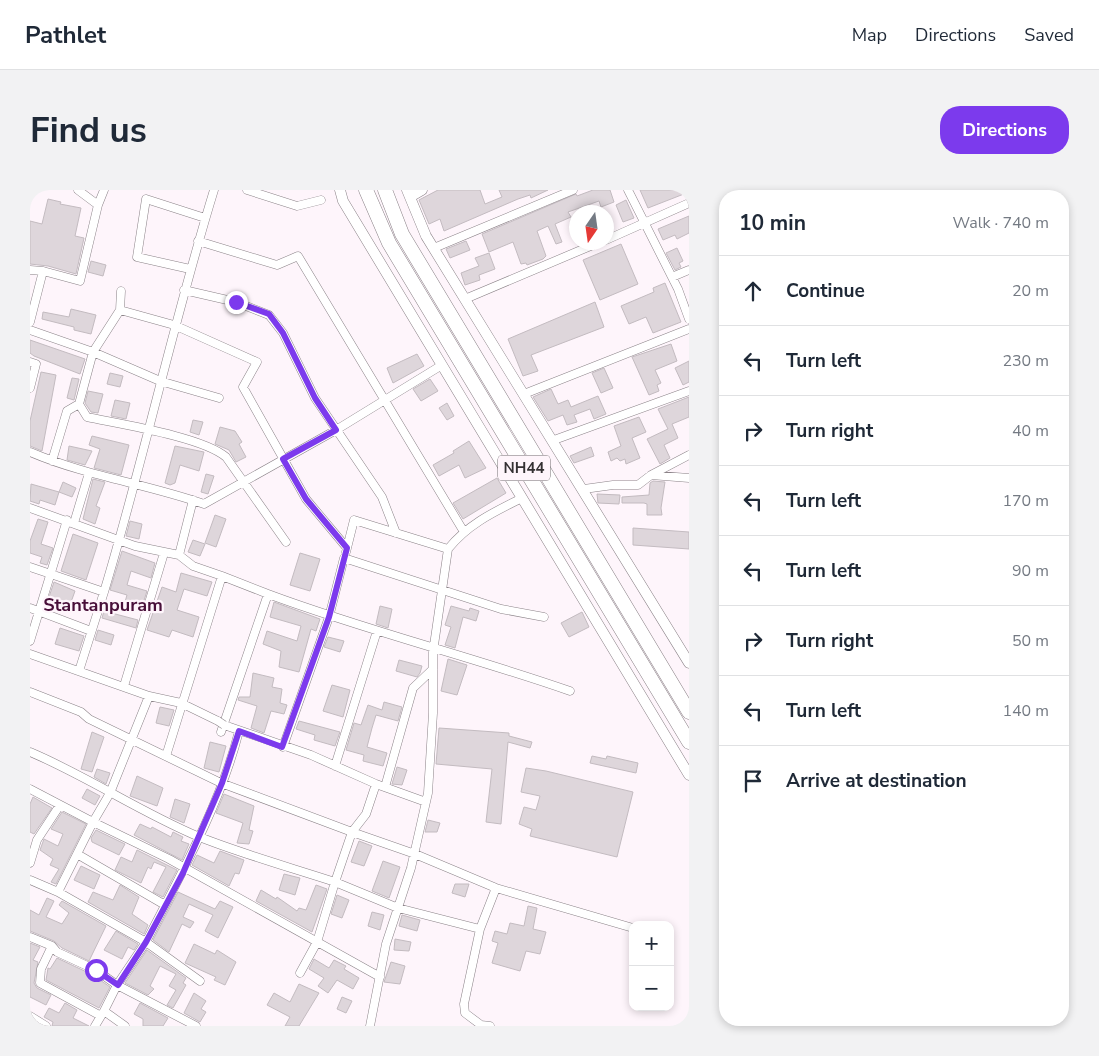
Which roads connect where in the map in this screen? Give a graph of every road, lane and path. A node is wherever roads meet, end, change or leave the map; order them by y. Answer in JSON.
{"nodes":[{"id":1,"x":78,"y":190,"type":"edge"},
{"id":2,"x":104,"y":190,"type":"edge"},
{"id":3,"x":214,"y":190,"type":"edge"},
{"id":4,"x":247,"y":190,"type":"edge"},
{"id":5,"x":340,"y":190,"type":"edge"},
{"id":6,"x":366,"y":190,"type":"edge"},
{"id":7,"x":385,"y":190,"type":"edge"},
{"id":8,"x":422,"y":190,"type":"edge"},
{"id":9,"x":573,"y":190,"type":"edge"},
{"id":10,"x":628,"y":190,"type":"edge"},
{"id":11,"x":408,"y":193,"type":"edge"},
{"id":12,"x":321,"y":200,"type":"dead end"},
{"id":13,"x":689,"y":203,"type":"edge"},
{"id":14,"x":98,"y":205,"type":"junction"},
{"id":15,"x":205,"y":218,"type":"junction"},
{"id":16,"x":645,"y":224,"type":"junction"},
{"id":17,"x":614,"y":237,"type":"edge"},
{"id":18,"x":198,"y":241,"type":"junction"},
{"id":19,"x":434,"y":248,"type":"junction"},
{"id":20,"x":581,"y":250,"type":"edge"},
{"id":21,"x":190,"y":269,"type":"junction"},
{"id":22,"x":30,"y":270,"type":"edge"},
{"id":23,"x":689,"y":270,"type":"edge"},
{"id":24,"x":43,"y":271,"type":"junction"},
{"id":25,"x":672,"y":277,"type":"junction"},
{"id":26,"x":184,"y":290,"type":"junction"},
{"id":27,"x":121,"y":291,"type":"dead end"},
{"id":28,"x":465,"y":299,"type":"junction"},
{"id":29,"x":120,"y":310,"type":"junction"},
{"id":30,"x":689,"y":319,"type":"edge"},
{"id":31,"x":30,"y":322,"type":"edge"},
{"id":32,"x":174,"y":325,"type":"junction"},
{"id":33,"x":689,"y":328,"type":"edge"},
{"id":34,"x":30,"y":330,"type":"edge"},
{"id":35,"x":93,"y":352,"type":"junction"},
{"id":36,"x":30,"y":362,"type":"edge"},
{"id":37,"x":442,"y":365,"type":"junction"},
{"id":38,"x":160,"y":381,"type":"junction"},
{"id":39,"x":30,"y":388,"type":"edge"},
{"id":40,"x":689,"y":391,"type":"edge"},
{"id":41,"x":524,"y":394,"type":"junction"},
{"id":42,"x":219,"y":398,"type":"dead end"},
{"id":43,"x":385,"y":401,"type":"junction"},
{"id":44,"x":78,"y":404,"type":"junction"},
{"id":45,"x":148,"y":430,"type":"junction"},
{"id":46,"x":336,"y":430,"type":"junction"},
{"id":47,"x":554,"y":440,"type":"junction"},
{"id":48,"x":30,"y":452,"type":"edge"},
{"id":49,"x":689,"y":455,"type":"edge"},
{"id":50,"x":283,"y":459,"type":"junction"},
{"id":51,"x":52,"y":462,"type":"junction"},
{"id":52,"x":89,"y":473,"type":"junction"},
{"id":53,"x":651,"y":475,"type":"junction"},
{"id":54,"x":689,"y":478,"type":"edge"},
{"id":55,"x":243,"y":482,"type":"junction"},
{"id":56,"x":134,"y":483,"type":"junction"},
{"id":57,"x":551,"y":483,"type":"junction"},
{"id":58,"x":584,"y":489,"type":"junction"},
{"id":59,"x":538,"y":491,"type":"junction"},
{"id":60,"x":522,"y":498,"type":"junction"},
{"id":61,"x":193,"y":500,"type":"junction"},
{"id":62,"x":30,"y":508,"type":"edge"},
{"id":63,"x":70,"y":521,"type":"junction"},
{"id":64,"x":464,"y":532,"type":"junction"},
{"id":65,"x":396,"y":533,"type":"junction"},
{"id":66,"x":119,"y":540,"type":"junction"},
{"id":67,"x":286,"y":542,"type":"dead end"},
{"id":68,"x":347,"y":548,"type":"junction"},
{"id":69,"x":448,"y":549,"type":"junction"},
{"id":70,"x":164,"y":553,"type":"junction"},
{"id":71,"x":179,"y":555,"type":"junction"},
{"id":72,"x":344,"y":558,"type":"junction"},
{"id":73,"x":30,"y":567,"type":"edge"},
{"id":74,"x":49,"y":574,"type":"junction"},
{"id":75,"x":222,"y":576,"type":"junction"},
{"id":76,"x":442,"y":591,"type":"junction"},
{"id":77,"x":104,"y":592,"type":"junction"},
{"id":78,"x":268,"y":594,"type":"junction"},
{"id":79,"x":30,"y":608,"type":"edge"},
{"id":80,"x":38,"y":612,"type":"junction"},
{"id":81,"x":329,"y":617,"type":"junction"},
{"id":82,"x":544,"y":617,"type":"dead end"},
{"id":83,"x":91,"y":631,"type":"junction"},
{"id":84,"x":377,"y":631,"type":"junction"},
{"id":85,"x":30,"y":641,"type":"edge"},
{"id":86,"x":434,"y":648,"type":"junction"},
{"id":87,"x":30,"y":654,"type":"edge"},
{"id":88,"x":689,"y":662,"type":"edge"},
{"id":89,"x":433,"y":669,"type":"junction"},
{"id":90,"x":79,"y":671,"type":"junction"},
{"id":91,"x":124,"y":686,"type":"junction"},
{"id":92,"x":570,"y":691,"type":"dead end"},
{"id":93,"x":30,"y":692,"type":"edge"},
{"id":94,"x":149,"y":696,"type":"junction"},
{"id":95,"x":182,"y":704,"type":"junction"},
{"id":96,"x":689,"y":712,"type":"edge"},
{"id":97,"x":222,"y":726,"type":"junction"},
{"id":98,"x":239,"y":731,"type":"junction"},
{"id":99,"x":133,"y":740,"type":"junction"},
{"id":100,"x":689,"y":742,"type":"edge"},
{"id":101,"x":282,"y":747,"type":"junction"},
{"id":102,"x":30,"y":752,"type":"edge"},
{"id":103,"x":166,"y":756,"type":"junction"},
{"id":104,"x":335,"y":766,"type":"junction"},
{"id":105,"x":689,"y":775,"type":"edge"},
{"id":106,"x":222,"y":783,"type":"junction"},
{"id":107,"x":376,"y":784,"type":"junction"},
{"id":108,"x":385,"y":787,"type":"junction"},
{"id":109,"x":30,"y":789,"type":"edge"},
{"id":110,"x":110,"y":793,"type":"junction"},
{"id":111,"x":426,"y":802,"type":"junction"},
{"id":112,"x":60,"y":805,"type":"junction"},
{"id":113,"x":93,"y":822,"type":"junction"},
{"id":114,"x":352,"y":832,"type":"junction"},
{"id":115,"x":198,"y":836,"type":"junction"},
{"id":116,"x":34,"y":838,"type":"edge"},
{"id":117,"x":77,"y":854,"type":"junction"},
{"id":118,"x":415,"y":854,"type":"junction"},
{"id":119,"x":30,"y":863,"type":"edge"},
{"id":120,"x":185,"y":868,"type":"junction"},
{"id":121,"x":30,"y":880,"type":"edge"},
{"id":122,"x":335,"y":882,"type":"junction"},
{"id":123,"x":496,"y":888,"type":"junction"},
{"id":124,"x":58,"y":892,"type":"junction"},
{"id":125,"x":165,"y":904,"type":"junction"},
{"id":126,"x":398,"y":908,"type":"junction"},
{"id":127,"x":629,"y":927,"type":"edge"},
{"id":128,"x":480,"y":929,"type":"junction"},
{"id":129,"x":30,"y":937,"type":"edge"},
{"id":130,"x":146,"y":942,"type":"junction"},
{"id":131,"x":318,"y":942,"type":"junction"},
{"id":132,"x":52,"y":946,"type":"junction"},
{"id":133,"x":300,"y":973,"type":"dead end"},
{"id":134,"x":380,"y":977,"type":"junction"},
{"id":135,"x":200,"y":981,"type":"dead end"},
{"id":136,"x":118,"y":985,"type":"junction"},
{"id":137,"x":103,"y":1014,"type":"junction"},
{"id":138,"x":30,"y":1016,"type":"edge"},
{"id":139,"x":481,"y":1025,"type":"edge"},
{"id":140,"x":46,"y":1026,"type":"edge"},
{"id":141,"x":95,"y":1026,"type":"edge"},
{"id":142,"x":125,"y":1026,"type":"edge"},
{"id":143,"x":196,"y":1026,"type":"edge"},
{"id":144,"x":370,"y":1026,"type":"edge"},
{"id":145,"x":490,"y":1026,"type":"edge"}],
"edges":[{"from":1,"to":14,"type":"street"},
{"from":2,"to":14,"type":"street"},
{"from":3,"to":15,"type":"street"},
{"from":4,"to":12,"type":"street"},
{"from":5,"to":37,"type":"street"},
{"from":6,"to":59,"type":"highway","number":"NH44"},
{"from":7,"to":57,"type":"highway","number":"NH44"},
{"from":8,"to":11,"type":"street"},
{"from":9,"to":19,"type":"street"},
{"from":10,"to":16,"type":"street"},
{"from":11,"to":19,"type":"street"},
{"from":13,"to":16,"type":"street"},
{"from":14,"to":24,"type":"street"},
{"from":15,"to":18,"type":"street"},
{"from":15,"to":21,"type":"street"},
{"from":16,"to":17,"type":"street"},
{"from":16,"to":25,"type":"street"},
{"from":18,"to":21,"type":"street"},
{"from":18,"to":43,"type":"street"},
{"from":19,"to":28,"type":"street"},
{"from":20,"to":28,"type":"street"},
{"from":21,"to":26,"type":"street"},
{"from":22,"to":24,"type":"street"},
{"from":23,"to":25,"type":"street"},
{"from":24,"to":31,"type":"street"},
{"from":25,"to":30,"type":"street"},
{"from":26,"to":32,"type":"street"},
{"from":26,"to":46,"type":"street"},
{"from":27,"to":29,"type":"street"},
{"from":28,"to":41,"type":"street"},
{"from":29,"to":32,"type":"street"},
{"from":29,"to":35,"type":"street"},
{"from":32,"to":38,"type":"street"},
{"from":32,"to":50,"type":"street"},
{"from":33,"to":41,"type":"street"},
{"from":34,"to":35,"type":"street"},
{"from":35,"to":38,"type":"street"},
{"from":35,"to":44,"type":"street"},
{"from":36,"to":39,"type":"street"},
{"from":37,"to":43,"type":"street"},
{"from":37,"to":60,"type":"street"},
{"from":38,"to":42,"type":"street"},
{"from":38,"to":45,"type":"street"},
{"from":40,"to":47,"type":"street"},
{"from":41,"to":47,"type":"street"},
{"from":43,"to":46,"type":"street"},
{"from":43,"to":64,"type":"street"},
{"from":44,"to":45,"type":"street"},
{"from":44,"to":51,"type":"street"},
{"from":45,"to":55,"type":"street"},
{"from":45,"to":56,"type":"street"},
{"from":46,"to":50,"type":"street"},
{"from":46,"to":65,"type":"street"},
{"from":47,"to":58,"type":"street"},
{"from":48,"to":51,"type":"street"},
{"from":49,"to":53,"type":"street"},
{"from":50,"to":55,"type":"street"},
{"from":50,"to":68,"type":"street"},
{"from":51,"to":52,"type":"street"},
{"from":52,"to":56,"type":"street"},
{"from":52,"to":63,"type":"street"},
{"from":53,"to":54,"type":"street"},
{"from":53,"to":58,"type":"street"},
{"from":55,"to":61,"type":"street"},
{"from":55,"to":67,"type":"street"},
{"from":56,"to":61,"type":"street"},
{"from":56,"to":66,"type":"street"},
{"from":57,"to":59,"type":"street"},
{"from":57,"to":96,"type":"highway","number":"NH44"},
{"from":58,"to":88,"type":"street"},
{"from":59,"to":100,"type":"highway","number":"NH44"},
{"from":60,"to":64,"type":"street"},
{"from":60,"to":105,"type":"street"},
{"from":61,"to":71,"type":"street"},
{"from":62,"to":63,"type":"street"},
{"from":63,"to":66,"type":"street"},
{"from":63,"to":74,"type":"street"},
{"from":64,"to":69,"type":"street"},
{"from":65,"to":68,"type":"street"},
{"from":65,"to":69,"type":"street"},
{"from":66,"to":70,"type":"street"},
{"from":66,"to":77,"type":"street"},
{"from":68,"to":72,"type":"street"},
{"from":69,"to":76,"type":"street"},
{"from":70,"to":71,"type":"street"},
{"from":70,"to":91,"type":"street"},
{"from":71,"to":75,"type":"street"},
{"from":72,"to":76,"type":"street"},
{"from":72,"to":81,"type":"street"},
{"from":73,"to":74,"type":"street"},
{"from":74,"to":77,"type":"street"},
{"from":74,"to":80,"type":"street"},
{"from":75,"to":78,"type":"street"},
{"from":75,"to":95,"type":"street"},
{"from":76,"to":82,"type":"street"},
{"from":76,"to":86,"type":"street"},
{"from":77,"to":83,"type":"street"},
{"from":78,"to":81,"type":"street"},
{"from":78,"to":97,"type":"street"},
{"from":79,"to":80,"type":"street"},
{"from":80,"to":83,"type":"street"},
{"from":80,"to":85,"type":"street"},
{"from":81,"to":84,"type":"street"},
{"from":81,"to":101,"type":"street"},
{"from":83,"to":90,"type":"street"},
{"from":84,"to":86,"type":"street"},
{"from":84,"to":104,"type":"street"},
{"from":86,"to":89,"type":"street"},
{"from":86,"to":92,"type":"street"},
{"from":87,"to":90,"type":"street"},
{"from":89,"to":108,"type":"street"},
{"from":89,"to":111,"type":"street"},
{"from":90,"to":91,"type":"street"},
{"from":91,"to":94,"type":"street"},
{"from":93,"to":99,"type":"street"},
{"from":94,"to":95,"type":"street"},
{"from":94,"to":99,"type":"street"},
{"from":95,"to":97,"type":"street"},
{"from":95,"to":103,"type":"street"},
{"from":97,"to":98,"type":"street"},
{"from":98,"to":101,"type":"street"},
{"from":98,"to":106,"type":"street"},
{"from":99,"to":103,"type":"street"},
{"from":99,"to":110,"type":"street"},
{"from":101,"to":104,"type":"street"},
{"from":102,"to":110,"type":"street"},
{"from":103,"to":106,"type":"street"},
{"from":104,"to":107,"type":"street"},
{"from":106,"to":114,"type":"street"},
{"from":106,"to":115,"type":"street"},
{"from":107,"to":108,"type":"street"},
{"from":107,"to":114,"type":"street"},
{"from":108,"to":111,"type":"street"},
{"from":109,"to":112,"type":"street"},
{"from":110,"to":113,"type":"street"},
{"from":110,"to":115,"type":"street"},
{"from":111,"to":118,"type":"street"},
{"from":112,"to":113,"type":"street"},
{"from":112,"to":116,"type":"street"},
{"from":113,"to":117,"type":"street"},
{"from":113,"to":120,"type":"street"},
{"from":114,"to":118,"type":"street"},
{"from":114,"to":122,"type":"street"},
{"from":115,"to":120,"type":"street"},
{"from":115,"to":122,"type":"street"},
{"from":116,"to":119,"type":"street"},
{"from":117,"to":124,"type":"street"},
{"from":117,"to":125,"type":"street"},
{"from":118,"to":123,"type":"street"},
{"from":118,"to":126,"type":"street"},
{"from":120,"to":125,"type":"street"},
{"from":120,"to":131,"type":"street"},
{"from":121,"to":124,"type":"street"},
{"from":122,"to":126,"type":"street"},
{"from":122,"to":131,"type":"street"},
{"from":123,"to":127,"type":"street"},
{"from":123,"to":128,"type":"street"},
{"from":124,"to":130,"type":"street"},
{"from":125,"to":130,"type":"street"},
{"from":126,"to":128,"type":"street"},
{"from":126,"to":134,"type":"street"},
{"from":128,"to":139,"type":"street"},
{"from":129,"to":132,"type":"street"},
{"from":130,"to":135,"type":"street"},
{"from":130,"to":136,"type":"street"},
{"from":131,"to":133,"type":"street"},
{"from":131,"to":134,"type":"street"},
{"from":132,"to":136,"type":"street"},
{"from":132,"to":137,"type":"street"},
{"from":134,"to":144,"type":"street"},
{"from":136,"to":137,"type":"street"},
{"from":136,"to":143,"type":"street"},
{"from":137,"to":141,"type":"street"},
{"from":137,"to":142,"type":"street"},
{"from":138,"to":140,"type":"street"},
{"from":139,"to":145,"type":"street"}]}
